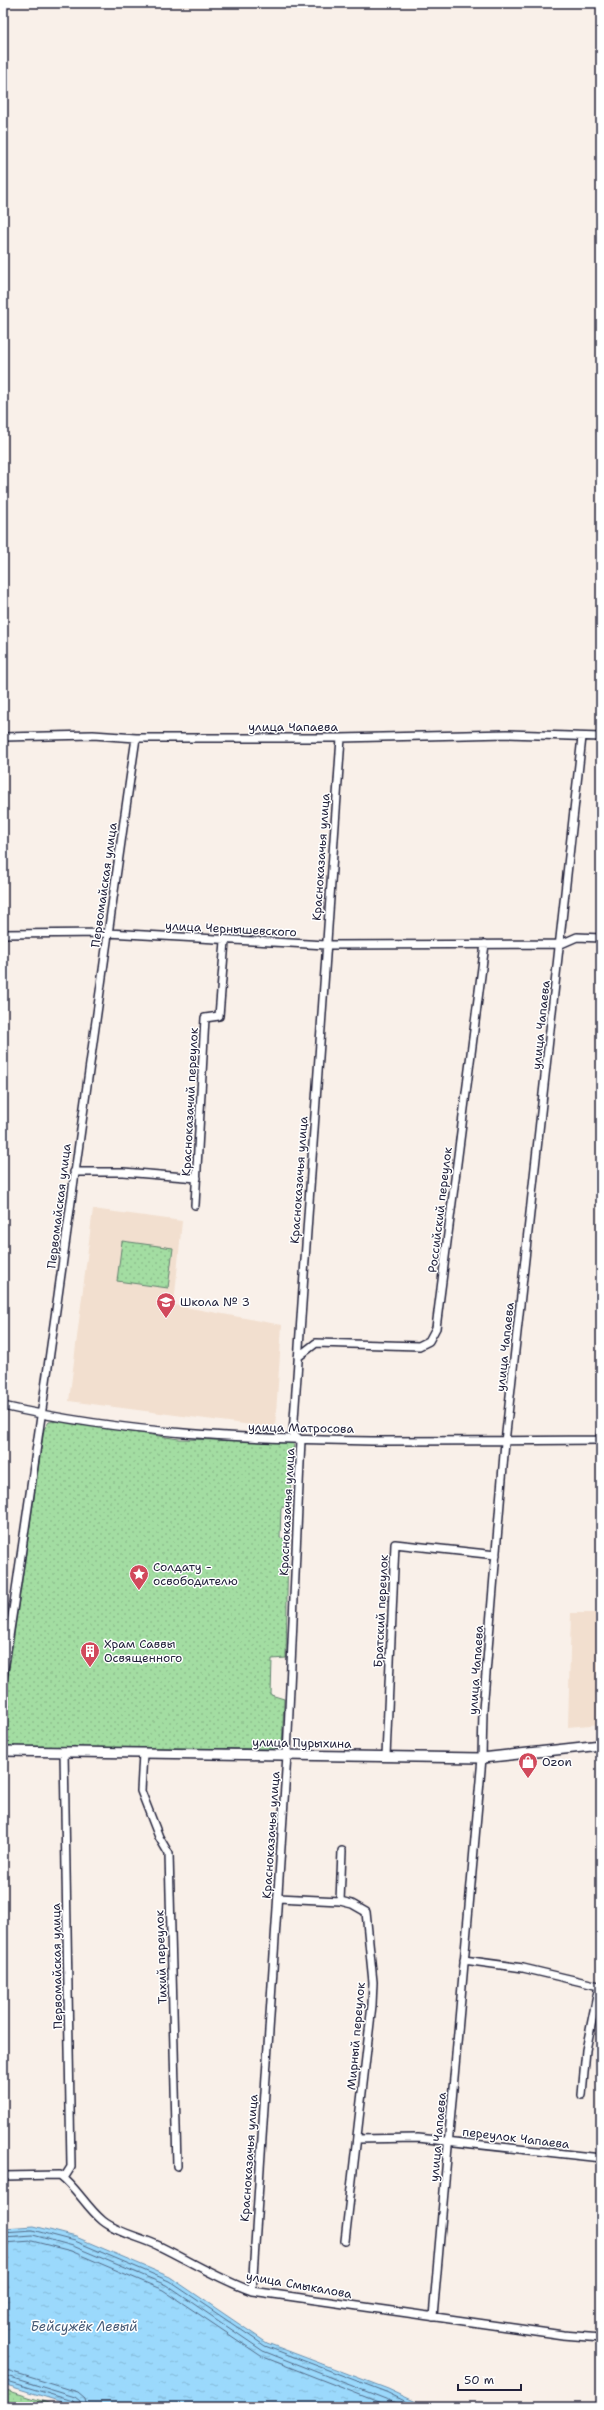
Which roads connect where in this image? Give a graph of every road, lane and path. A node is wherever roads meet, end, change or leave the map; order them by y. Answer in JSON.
{"nodes":[{"id":1,"x":3,"y":737,"type":"edge"},
{"id":2,"x":582,"y":737,"type":"junction"},
{"id":3,"x":601,"y":737,"type":"edge"},
{"id":4,"x":136,"y":738,"type":"junction"},
{"id":5,"x":341,"y":738,"type":"junction"},
{"id":6,"x":108,"y":933,"type":"junction"},
{"id":7,"x":3,"y":934,"type":"edge"},
{"id":8,"x":601,"y":938,"type":"edge"},
{"id":9,"x":225,"y":941,"type":"junction"},
{"id":10,"x":485,"y":944,"type":"junction"},
{"id":11,"x":561,"y":944,"type":"junction"},
{"id":12,"x":326,"y":945,"type":"junction"},
{"id":13,"x":74,"y":1172,"type":"junction"},
{"id":14,"x":197,"y":1178,"type":"junction"},
{"id":15,"x":195,"y":1205,"type":"dead end"},
{"id":16,"x":298,"y":1357,"type":"junction"},
{"id":17,"x":3,"y":1406,"type":"edge"},
{"id":18,"x":43,"y":1415,"type":"junction"},
{"id":19,"x":601,"y":1430,"type":"edge"},
{"id":20,"x":301,"y":1440,"type":"junction"},
{"id":21,"x":601,"y":1440,"type":"edge"},
{"id":22,"x":505,"y":1442,"type":"junction"},
{"id":23,"x":496,"y":1555,"type":"junction"},
{"id":24,"x":3,"y":1676,"type":"edge"},
{"id":25,"x":601,"y":1746,"type":"edge"},
{"id":26,"x":3,"y":1751,"type":"edge"},
{"id":27,"x":64,"y":1751,"type":"junction"},
{"id":28,"x":143,"y":1753,"type":"junction"},
{"id":29,"x":287,"y":1755,"type":"junction"},
{"id":30,"x":386,"y":1756,"type":"junction"},
{"id":31,"x":482,"y":1758,"type":"junction"},
{"id":32,"x":342,"y":1851,"type":"dead end"},
{"id":33,"x":278,"y":1898,"type":"junction"},
{"id":34,"x":340,"y":1901,"type":"junction"},
{"id":35,"x":464,"y":1960,"type":"junction"},
{"id":36,"x":600,"y":1986,"type":"edge"},
{"id":37,"x":582,"y":2095,"type":"dead end"},
{"id":38,"x":357,"y":2139,"type":"junction"},
{"id":39,"x":449,"y":2141,"type":"junction"},
{"id":40,"x":601,"y":2158,"type":"edge"},
{"id":41,"x":177,"y":2166,"type":"dead end"},
{"id":42,"x":3,"y":2176,"type":"edge"},
{"id":43,"x":64,"y":2178,"type":"junction"},
{"id":44,"x":345,"y":2241,"type":"dead end"},
{"id":45,"x":252,"y":2290,"type":"junction"},
{"id":46,"x":433,"y":2317,"type":"junction"},
{"id":47,"x":601,"y":2338,"type":"edge"}],
"edges":[{"from":1,"to":4,"type":"street","name":"улица Чапаева"},
{"from":2,"to":3,"type":"street","name":"улица Чапаева"},
{"from":2,"to":5,"type":"street","name":"улица Чапаева"},
{"from":2,"to":11,"type":"street","name":"улица Чапаева"},
{"from":4,"to":5,"type":"street","name":"улица Чапаева"},
{"from":4,"to":6,"type":"street","name":"Первомайская улица"},
{"from":5,"to":12,"type":"street","name":"Красноказачья улица"},
{"from":6,"to":7,"type":"street","name":"улица Чернышевского"},
{"from":6,"to":9,"type":"street","name":"улица Чернышевского"},
{"from":6,"to":13,"type":"street","name":"Первомайская улица"},
{"from":8,"to":11,"type":"street","name":"улица Чернышевского"},
{"from":9,"to":12,"type":"street","name":"улица Чернышевского"},
{"from":9,"to":14,"type":"street","name":"Красноказачий переулок"},
{"from":10,"to":11,"type":"street","name":"улица Чернышевского"},
{"from":10,"to":12,"type":"street","name":"улица Чернышевского"},
{"from":10,"to":16,"type":"street","name":"Российский переулок"},
{"from":11,"to":22,"type":"street","name":"улица Чапаева"},
{"from":12,"to":16,"type":"street","name":"Красноказачья улица"},
{"from":13,"to":14,"type":"street"},
{"from":13,"to":18,"type":"street","name":"Первомайская улица"},
{"from":14,"to":15,"type":"street","name":"Красноказачий переулок"},
{"from":16,"to":20,"type":"street","name":"Красноказачья улица"},
{"from":17,"to":18,"type":"street","name":"улица Матросова"},
{"from":18,"to":20,"type":"street","name":"улица Матросова"},
{"from":18,"to":24,"type":"street","name":"Первомайская улица"},
{"from":19,"to":21,"type":"street"},
{"from":20,"to":22,"type":"street","name":"улица Матросова"},
{"from":20,"to":29,"type":"street","name":"Красноказачья улица"},
{"from":21,"to":22,"type":"street","name":"улица Матросова"},
{"from":22,"to":23,"type":"street","name":"улица Чапаева"},
{"from":23,"to":30,"type":"street","name":"Братский переулок"},
{"from":23,"to":31,"type":"street","name":"улица Чапаева"},
{"from":25,"to":31,"type":"street","name":"улица Пурыхина"},
{"from":26,"to":27,"type":"street","name":"улица Пурыхина"},
{"from":27,"to":28,"type":"street","name":"улица Пурыхина"},
{"from":27,"to":43,"type":"street","name":"Первомайская улица"},
{"from":28,"to":29,"type":"street","name":"улица Пурыхина"},
{"from":28,"to":41,"type":"street","name":"Тихий переулок"},
{"from":29,"to":30,"type":"street","name":"улица Пурыхина"},
{"from":29,"to":33,"type":"street","name":"Красноказачья улица"},
{"from":30,"to":31,"type":"street","name":"улица Пурыхина"},
{"from":31,"to":35,"type":"street","name":"улица Чапаева"},
{"from":32,"to":34,"type":"street"},
{"from":33,"to":34,"type":"street"},
{"from":33,"to":45,"type":"street","name":"Красноказачья улица"},
{"from":34,"to":38,"type":"street","name":"Мирный переулок"},
{"from":35,"to":36,"type":"street"},
{"from":35,"to":39,"type":"street","name":"улица Чапаева"},
{"from":36,"to":37,"type":"street"},
{"from":38,"to":39,"type":"street","name":"переулок Чапаева"},
{"from":38,"to":44,"type":"street","name":"Мирный переулок"},
{"from":39,"to":40,"type":"street","name":"переулок Чапаева"},
{"from":39,"to":46,"type":"street","name":"улица Чапаева"},
{"from":42,"to":43,"type":"street"},
{"from":43,"to":45,"type":"street","name":"улица Смыкалова"},
{"from":45,"to":46,"type":"street","name":"улица Смыкалова"},
{"from":46,"to":47,"type":"street","name":"улица Смыкалова"}]}
